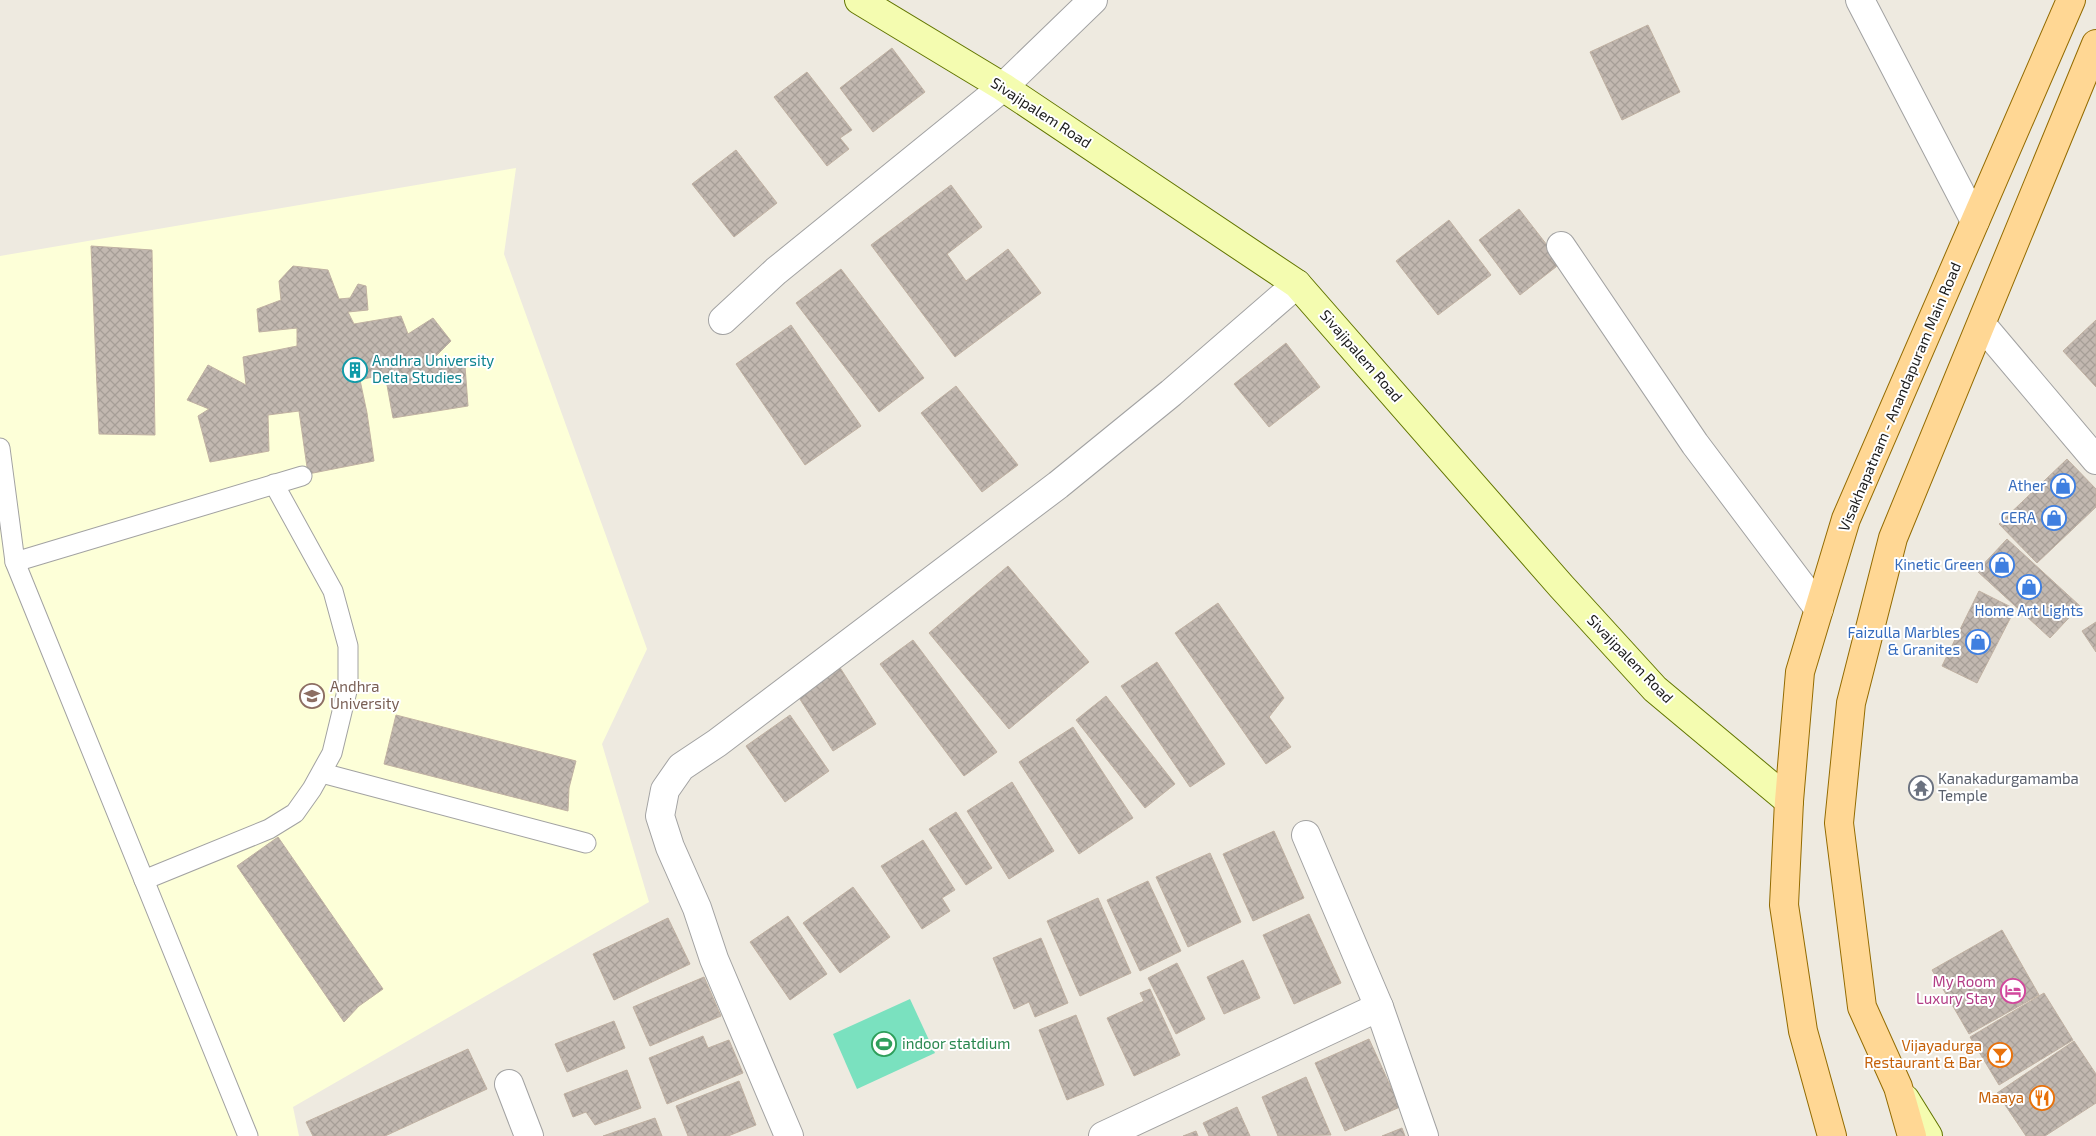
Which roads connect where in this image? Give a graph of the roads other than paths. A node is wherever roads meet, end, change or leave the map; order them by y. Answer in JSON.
{"nodes":[{"id":1,"x":859,"y":0,"type":"edge"},
{"id":2,"x":1093,"y":0,"type":"edge"},
{"id":3,"x":1860,"y":0,"type":"edge"},
{"id":4,"x":2071,"y":0,"type":"edge"},
{"id":5,"x":2096,"y":44,"type":"edge"},
{"id":6,"x":1003,"y":87,"type":"junction"},
{"id":7,"x":1975,"y":221,"type":"junction"},
{"id":8,"x":1561,"y":246,"type":"dead end"},
{"id":9,"x":1297,"y":284,"type":"junction"},
{"id":10,"x":723,"y":320,"type":"dead end"},
{"id":11,"x":1982,"y":325,"type":"junction"},
{"id":12,"x":0,"y":448,"type":"edge"},
{"id":13,"x":2096,"y":460,"type":"edge"},
{"id":14,"x":302,"y":476,"type":"dead end"},
{"id":15,"x":274,"y":484,"type":"junction"},
{"id":16,"x":14,"y":562,"type":"junction"},
{"id":17,"x":1819,"y":609,"type":"junction"},
{"id":18,"x":322,"y":773,"type":"junction"},
{"id":19,"x":1789,"y":801,"type":"junction"},
{"id":20,"x":1306,"y":835,"type":"dead end"},
{"id":21,"x":586,"y":843,"type":"dead end"},
{"id":22,"x":144,"y":880,"type":"junction"},
{"id":23,"x":1379,"y":1007,"type":"junction"},
{"id":24,"x":509,"y":1084,"type":"dead end"},
{"id":25,"x":1898,"y":1087,"type":"junction"},
{"id":26,"x":248,"y":1136,"type":"edge"},
{"id":27,"x":529,"y":1136,"type":"edge"},
{"id":28,"x":789,"y":1136,"type":"edge"},
{"id":29,"x":1103,"y":1136,"type":"edge"},
{"id":30,"x":1424,"y":1136,"type":"edge"},
{"id":31,"x":1832,"y":1136,"type":"edge"},
{"id":32,"x":1912,"y":1136,"type":"edge"},
{"id":33,"x":1928,"y":1136,"type":"edge"}],
"edges":[{"from":1,"to":6,"type":"main road","name":"Sivajipalem Road"},
{"from":2,"to":6,"type":"street"},
{"from":3,"to":7,"type":"street"},
{"from":4,"to":7,"type":"main road","name":"Visakhapatnam - Anandapuram Main Road"},
{"from":5,"to":11,"type":"main road"},
{"from":6,"to":9,"type":"main road","name":"Sivajipalem Road"},
{"from":6,"to":10,"type":"street"},
{"from":7,"to":17,"type":"main road","name":"Visakhapatnam - Anandapuram Main Road"},
{"from":8,"to":17,"type":"street"},
{"from":9,"to":19,"type":"main road","name":"Sivajipalem Road"},
{"from":9,"to":28,"type":"street"},
{"from":11,"to":13,"type":"street"},
{"from":11,"to":25,"type":"main road"},
{"from":12,"to":16,"type":"lane"},
{"from":14,"to":15,"type":"lane"},
{"from":15,"to":16,"type":"lane"},
{"from":15,"to":18,"type":"lane"},
{"from":16,"to":22,"type":"lane"},
{"from":17,"to":19,"type":"main road","name":"Visakhapatnam - Anandapuram Main Road"},
{"from":18,"to":21,"type":"lane"},
{"from":18,"to":22,"type":"lane"},
{"from":19,"to":31,"type":"main road","name":"Visakhapatnam - Anandapuram Main Road"},
{"from":20,"to":23,"type":"street"},
{"from":22,"to":26,"type":"lane"},
{"from":23,"to":29,"type":"street"},
{"from":23,"to":30,"type":"street"},
{"from":24,"to":27,"type":"street"},
{"from":25,"to":32,"type":"main road"},
{"from":25,"to":33,"type":"main road"}]}
